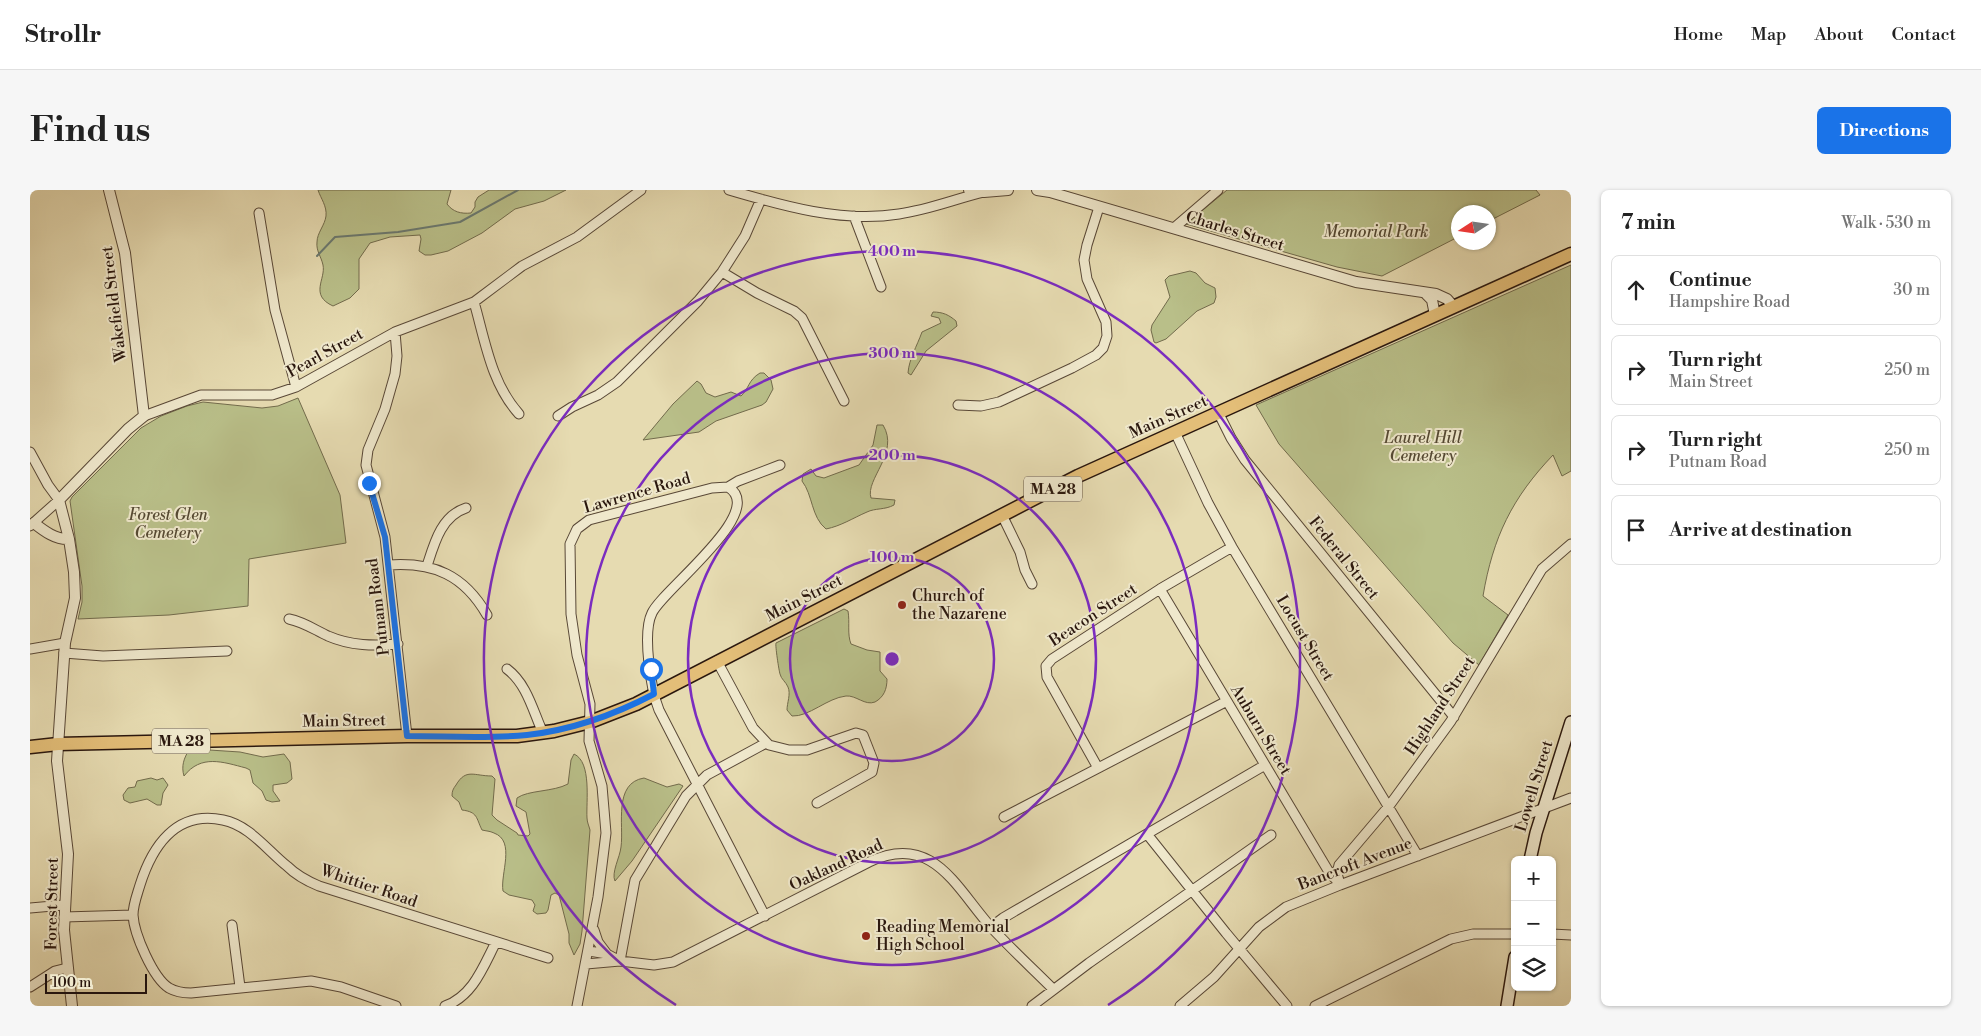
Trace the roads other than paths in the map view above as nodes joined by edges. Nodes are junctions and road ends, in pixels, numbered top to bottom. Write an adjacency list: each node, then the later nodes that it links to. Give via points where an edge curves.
1 (109, 190): 29 (street, Wakefield Street, via 124,253)
2 (641, 190): 20 (street, Pearl Street, via 577,238 526,264)
3 (729, 190): 11 (street)
4 (969, 190): 9 (street)
5 (1008, 190): 9 (street)
6 (1037, 190): 7 (street, Charles Street)
7 (1043, 190): 10 (street, Charles Street)
8 (1218, 190): 15 (street)
9 (984, 192): 14 (street, via 905,213)
10 (1064, 193): 12 (street, Charles Street)
11 (761, 199): 14 (street); 17 (street, via 745,236)
12 (1098, 207): 15 (street, Charles Street); 26 (street, via 1084,260 1087,279 1106,322 1107,336 1103,348 1072,368 1000,402)
13 (259, 213): 24 (street, via 275,310)
14 (854, 216): 18 (street)
15 (1174, 228): 19 (street, Charles Street, via 1349,280)
16 (1571, 254): 21 (main road, Main Street / MA 28)
17 (722, 272): 25 (street, via 799,315); 30 (street, via 698,301 617,382)
18 (881, 287)
19 (1429, 294): 21 (street, Charles Street, via 1447,299); 22 (street)
20 (474, 302): 23 (street, Pearl Street); 28 (street, via 498,383)
21 (1454, 307): 22 (main road, Main Street / MA 28)
22 (1435, 315): 27 (main road, Main Street / MA 28)
23 (395, 332): 24 (street, Pearl Street); 42 (street, Putnam Road, via 395,374 366,460)
24 (296, 387): 29 (street, Pearl Street, via 272,395 201,395)
25 (844, 401)
26 (958, 405)
27 (1218, 412): 31 (main road, Main Street / MA 28); 56 (street, Federal Street, via 1245,460)
28 (519, 414)
29 (144, 416): 35 (street, Pearl Street)
30 (558, 416)
31 (1175, 432): 37 (main road, Main Street / MA 28); 41 (street, Locust Street)
32 (30, 452): 35 (street)
33 (780, 465): 34 (street, Lawrence Road)
34 (728, 487): 54 (street, via 733,491 737,504 730,526 659,602 650,616 648,638); 57 (street, Lawrence Road, via 712,488 608,514 584,523 574,532 569,549 571,621 590,704)
35 (59, 500): 38 (street, Pearl Street); 39 (street, Forest Street)
36 (466, 508): 43 (street, via 452,516 442,529)
37 (1002, 515): 44 (street); 52 (main road, Main Street / MA 28)
38 (32, 524): 39 (street, via 61,539)
39 (69, 539): 49 (street, Forest Street, via 76,593)
40 (1571, 544): 56 (street, Highland Street, via 1538,576)
41 (1232, 547): 45 (street, Beacon Street); 69 (street, Locust Street)
42 (389, 565): 43 (street); 48 (street, Putnam Road)
43 (427, 566): 46 (street, via 463,585)
44 (1032, 584)
45 (1160, 589): 55 (street, Auburn Street); 65 (street, Beacon Street, via 1052,659 1046,668 1047,677)
46 (487, 615)
47 (289, 619): 48 (street, via 346,642)
48 (398, 644): 60 (street, Putnam Road)
49 (65, 648): 50 (street); 51 (street, via 103,656); 62 (street, Forest Street)
50 (30, 649)
51 (227, 651)
52 (718, 661): 54 (main road, Main Street / MA 28); 61 (street, via 753,728)
53 (507, 669): 59 (street, via 522,686)
54 (654, 694): 57 (main road, Main Street / MA 28); 66 (street)
55 (1227, 701): 64 (street, Auburn Street); 65 (street)
56 (1454, 717): 69 (street, Highland Street)
57 (590, 722): 59 (main road, Main Street / MA 28); 84 (street, Lawrence Road, via 588,741 602,786 606,822)
58 (1571, 722): 70 (main road, Lowell Street)
59 (543, 732): 60 (main road, Main Street / MA 28, via 503,737)
60 (407, 736): 62 (main road, Main Street / MA 28)
61 (766, 743): 66 (street); 68 (street, via 782,749 804,751 856,733 863,735 874,769 868,776)
62 (58, 744): 63 (main road, Main Street / MA 28); 78 (street, Forest Street, via 57,767 68,854)
63 (30, 747)
64 (1265, 765): 72 (street); 76 (street, Auburn Street)
65 (1098, 768): 71 (street)
66 (696, 784): 81 (street); 94 (street, via 637,874)
67 (1571, 798): 70 (street, Bancroft Avenue)
68 (817, 803)
69 (1389, 806): 74 (street, Locust Street); 76 (street, Highland Street, via 1339,864)
70 (1543, 809): 74 (street, Bancroft Avenue); 75 (main road, Lowell Street)
71 (1004, 817)
72 (1147, 834): 77 (street); 85 (street)
73 (1271, 835): 77 (street)
74 (1418, 856): 76 (street, Bancroft Avenue)
75 (1531, 856)
76 (1340, 885): 90 (street, Bancroft Avenue, via 1279,911)
77 (1192, 891): 90 (street); 100 (street)
78 (64, 905): 79 (street); 82 (street, Forest Street)
79 (30, 908)
80 (133, 915): 82 (street); 89 (street, Whittier Road, via 147,865 161,841 186,824 215,819 243,828 307,880); 99 (street, via 138,937 153,970 168,987 191,993)
81 (765, 916): 85 (street, Oakland Road, via 877,858 904,853 921,856 941,867); 94 (street, Oakland Road, via 669,964)
82 (64, 917): 96 (street, Forest Street)
83 (232, 924): 99 (street)
84 (593, 927): 91 (street, Lawrence Road); 92 (street)
85 (991, 927): 100 (street, Oakland Road)
86 (1511, 934): 108 (street, via 1473,934 1451,939)
87 (1556, 934): 88 (street)
88 (1571, 935)
89 (496, 942): 93 (street, Whittier Road); 103 (street, via 468,991)
90 (1239, 948): 106 (street, Bancroft Avenue, via 1214,977); 107 (street)
91 (589, 952): 92 (street, Oakland Road); 95 (street, Lawrence Road)
92 (607, 954): 94 (street, Oakland Road)
93 (548, 958)
94 (620, 961): 95 (street, Oakland Road)
95 (586, 964): 104 (street, Lawrence Road)
96 (67, 968): 98 (street, via 55,971); 101 (street, Forest Street)
97 (1511, 982): 109 (main road)
98 (30, 987)
99 (240, 987): 102 (street, via 316,981)
100 (1053, 989): 105 (street)
101 (72, 1006)
102 (396, 1006)
103 (445, 1006)
104 (577, 1006)
105 (1032, 1006)
106 (1180, 1006)
107 (1288, 1006)
108 (1314, 1006)
109 (1507, 1006)

